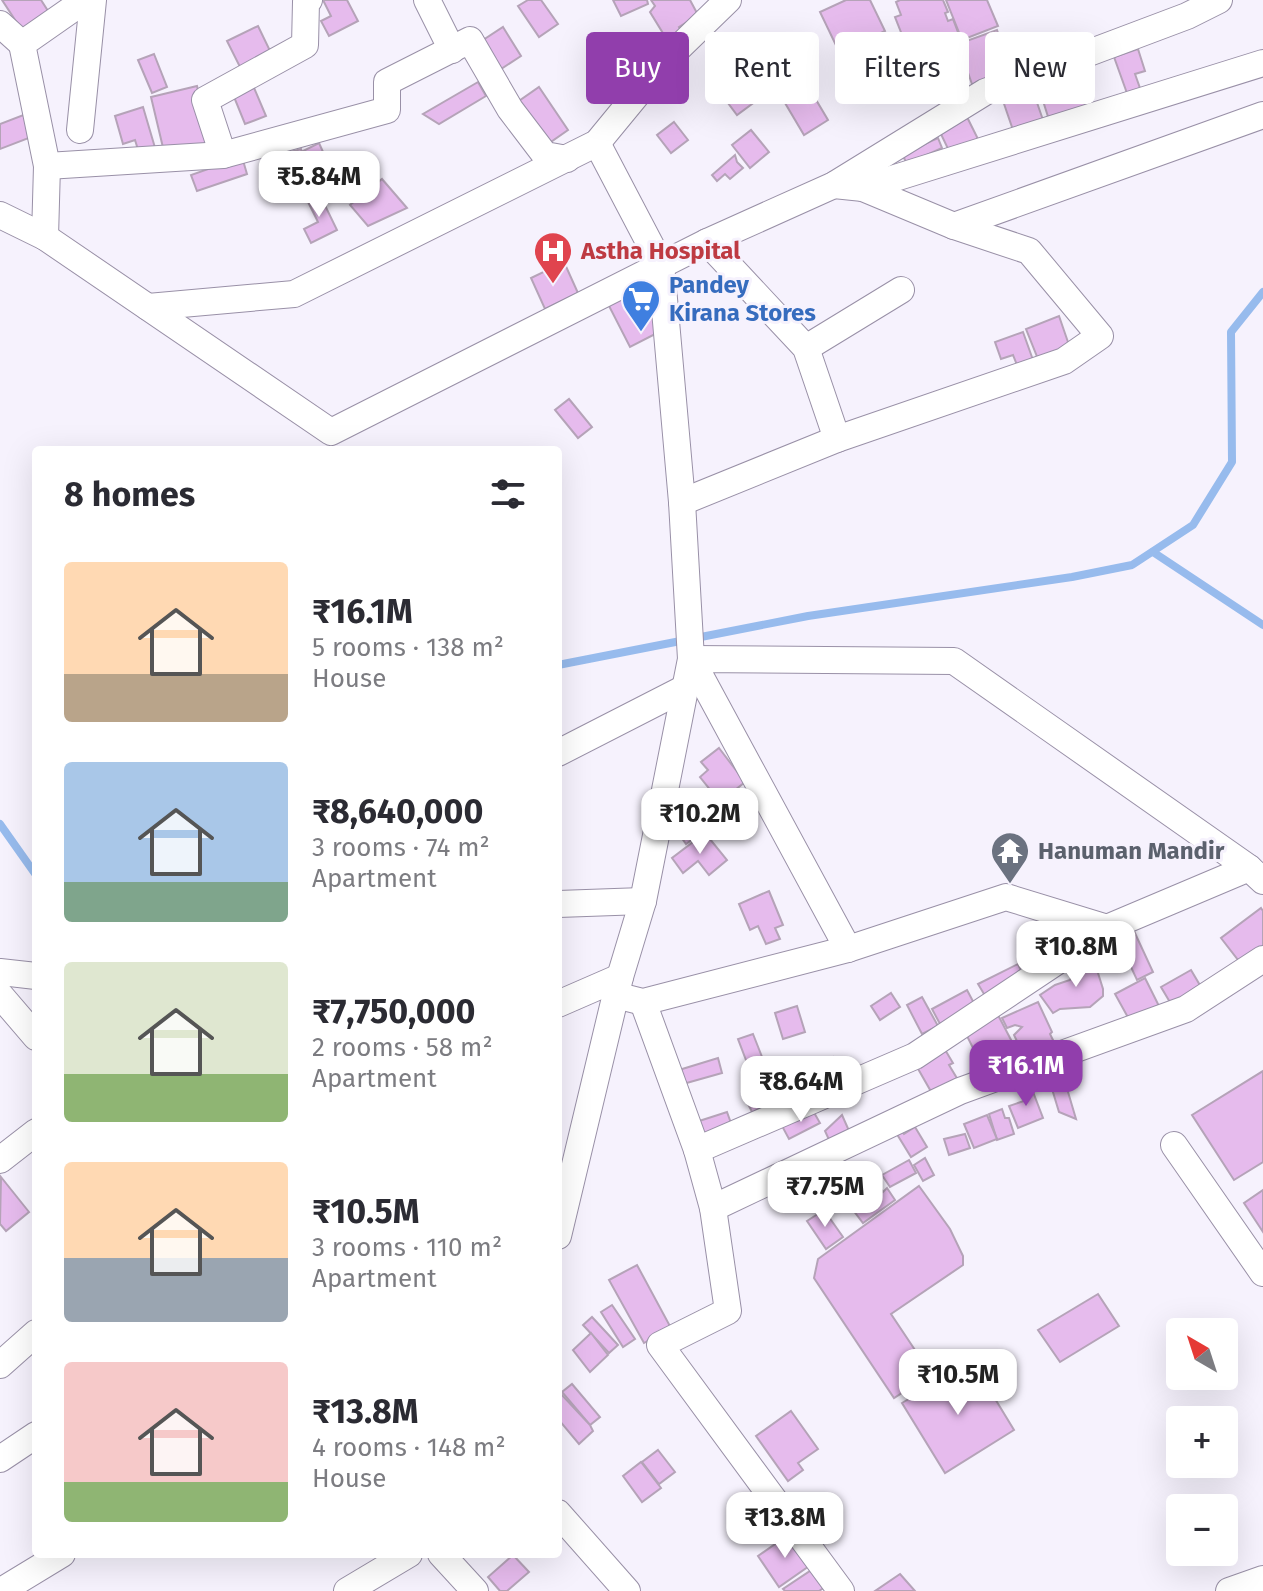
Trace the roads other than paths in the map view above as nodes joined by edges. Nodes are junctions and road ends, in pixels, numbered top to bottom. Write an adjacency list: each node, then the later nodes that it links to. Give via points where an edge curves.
1 (85, 0): 9 (street)
2 (93, 0): 13 (street)
3 (309, 0): 15 (street, via 305,45 205,100)
4 (427, 0): 10 (street)
5 (728, 0): 14 (street, via 662,64)
6 (1219, 0): 7 (street)
7 (1184, 8): 18 (street, via 985,92)
8 (0, 24): 9 (street)
9 (22, 44): 17 (street)
10 (452, 50): 15 (street, via 387,82 387,110); 16 (street, via 470,40 510,109 545,155)
11 (1263, 63): 19 (street)
12 (1263, 115): 21 (street)
13 (80, 130)
14 (597, 143): 16 (street); 24 (street)
15 (223, 155): 17 (street)
16 (567, 159): 26 (street, via 294,294)
17 (47, 166): 22 (street)
18 (834, 185): 19 (street); 23 (street)
19 (863, 188): 21 (street)
20 (0, 215): 22 (street)
21 (954, 226): 28 (street, via 1029,251 1100,336 1064,361)
22 (45, 237): 26 (street)
23 (707, 242): 24 (street); 27 (street)
24 (661, 265): 26 (street, via 331,432); 29 (street)
25 (901, 290): 27 (street)
26 (148, 307)
27 (806, 348): 28 (street)
28 (837, 439): 29 (street)
29 (682, 502): 30 (street)
30 (691, 653): 31 (street); 33 (street, via 954,661); 37 (street)
31 (685, 688): 32 (street); 34 (street)
32 (562, 751)
33 (1256, 874): 36 (street)
34 (643, 901): 35 (street); 41 (street)
35 (562, 904)
36 (1107, 928): 37 (street, via 1006,897); 48 (street, via 915,1056)
37 (848, 949): 43 (street)
38 (1263, 959): 50 (street, via 1186,1009 960,1091)
39 (0, 972): 40 (street)
40 (32, 976)
41 (618, 986): 43 (street); 44 (street); 51 (street)
42 (0, 995): 45 (street)
43 (643, 1002): 48 (street)
44 (562, 1003)
45 (32, 1032)
46 (32, 1135): 49 (street)
47 (1174, 1145): 52 (street)
48 (697, 1150): 50 (street)
49 (0, 1160)
50 (713, 1208): 66 (street, via 728,1311 660,1345)
51 (562, 1219)
52 (1263, 1273)
53 (32, 1337): 54 (street)
54 (0, 1365)
55 (32, 1438): 56 (street)
56 (0, 1459)
57 (562, 1518): 65 (street)
58 (55, 1558): 62 (street)
59 (402, 1558): 63 (street)
60 (445, 1558): 64 (street)
61 (1263, 1579): 67 (street)
62 (1, 1591)
63 (347, 1591)
64 (475, 1591)
65 (627, 1591)
66 (841, 1591)
67 (1229, 1591)

